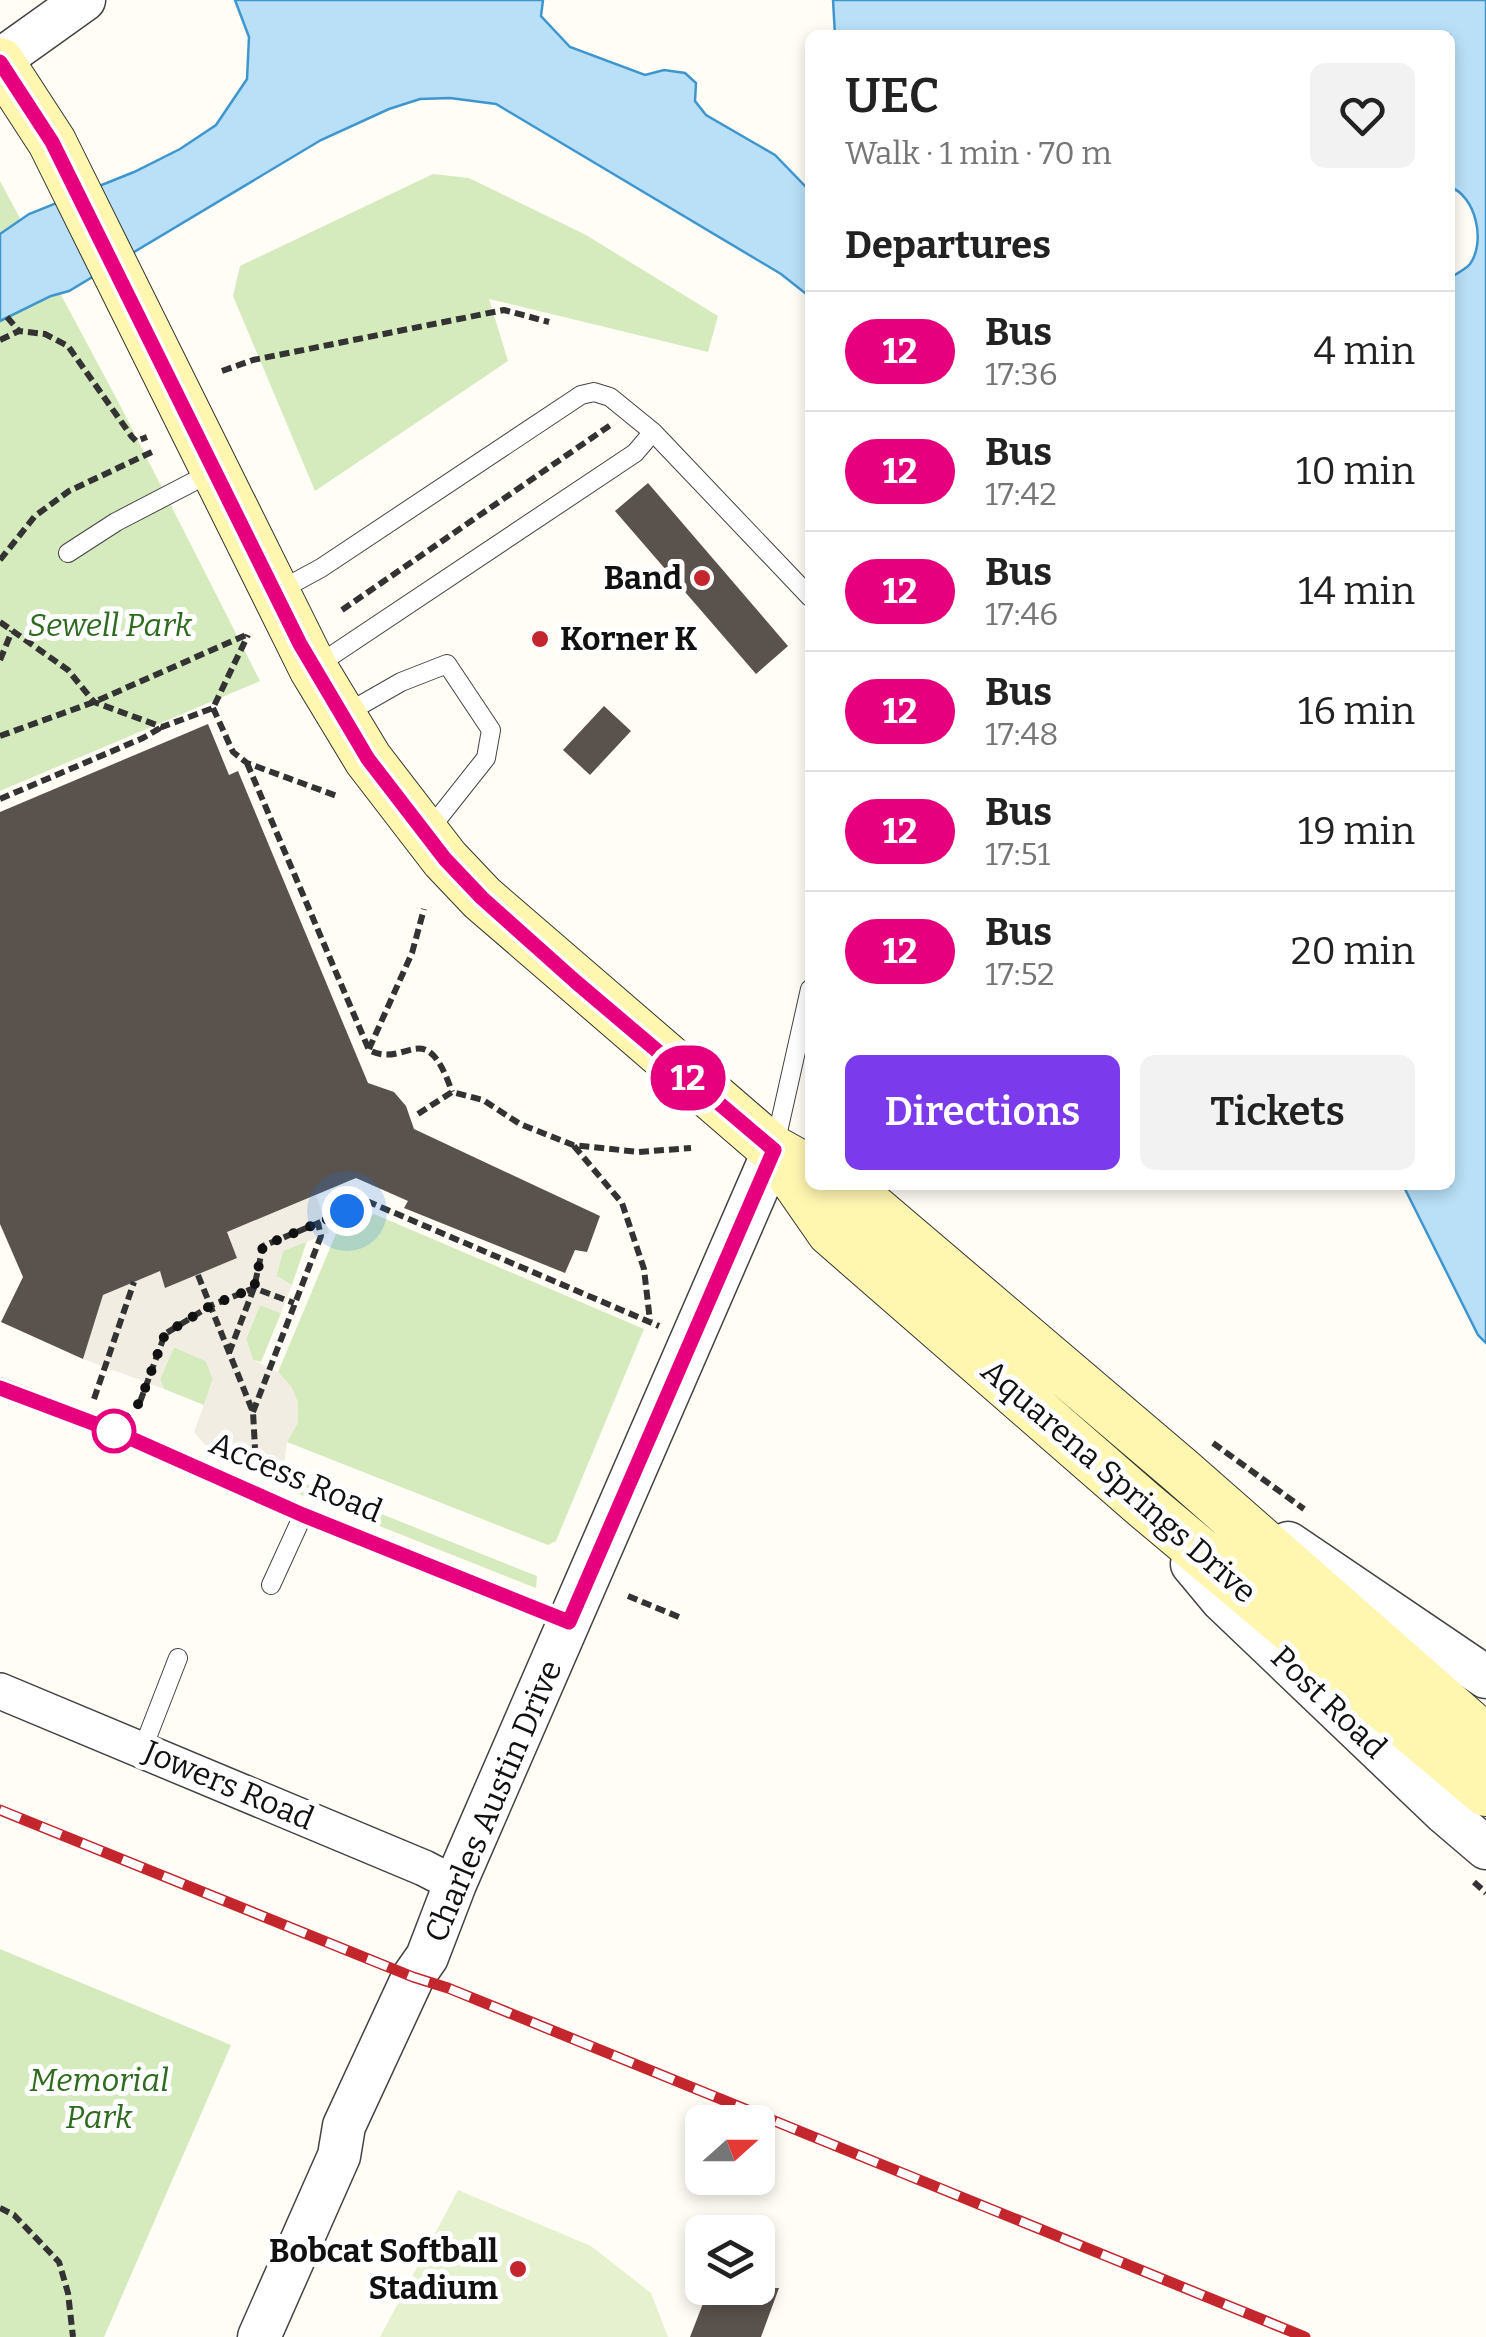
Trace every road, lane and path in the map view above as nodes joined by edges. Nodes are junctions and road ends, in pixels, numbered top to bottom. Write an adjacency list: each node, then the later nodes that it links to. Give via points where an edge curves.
1 (84, 0): 2 (street)
2 (0, 61): 12 (main road, Aquarena Springs Drive, via 52,142)
3 (8, 317): 5 (path)
4 (548, 322): 7 (path, via 504,310)
5 (19, 331): 6 (path); 10 (path, via 68,346 132,438)
6 (0, 340)
7 (222, 371)
8 (626, 410): 9 (lane); 16 (lane, via 610,397 582,394); 17 (path, via 605,432)
9 (653, 432): 15 (lane); 21 (lane, via 635,453)
10 (147, 437)
11 (154, 452): 14 (path, via 70,491 36,516)
12 (213, 472): 13 (lane); 16 (main road, Aquarena Springs Drive)
13 (68, 552)
14 (0, 560)
15 (805, 591)
16 (275, 594): 21 (main road, Aquarena Springs Drive)
17 (342, 610)
18 (0, 622): 19 (path)
19 (12, 631): 20 (path); 22 (path, via 68,670)
20 (0, 660)
21 (313, 668): 24 (main road, Aquarena Springs Drive)
22 (94, 702): 23 (path, via 248,635); 25 (path); 26 (path)
23 (212, 708): 25 (path); 27 (path, via 234,752)
24 (341, 716): 30 (main road, Aquarena Springs Drive); 30 (lane, via 446,664 491,730 486,758)
25 (162, 727): 29 (path)
26 (0, 736)
27 (247, 763): 28 (path); 33 (path)
28 (337, 796)
29 (0, 800)
30 (426, 834): 38 (main road, Aquarena Springs Drive, via 508,922)
31 (424, 909): 33 (path)
32 (805, 1036): 38 (lane)
33 (369, 1050): 34 (path, via 379,1056 412,1048 431,1052)
34 (452, 1092): 35 (path); 36 (path, via 483,1100)
35 (418, 1114)
36 (573, 1145): 37 (path, via 639,1152); 48 (path, via 622,1204 644,1269)
37 (691, 1148)
38 (792, 1160): 39 (main road, Aquarena Springs Drive); 63 (street, Charles Austin Drive)
39 (805, 1184)
40 (808, 1190): 57 (main road, Aquarena Springs Drive, via 831,1232)
41 (847, 1190): 56 (main road, Aquarena Springs Drive)
42 (318, 1223): 45 (path, via 263,1246); 46 (path, via 321,1236); 48 (path, via 369,1202)
43 (198, 1276): 47 (path)
44 (134, 1282): 54 (path)
45 (254, 1288): 46 (path); 47 (path); 50 (path)
46 (294, 1303): 53 (path)
47 (210, 1306): 50 (path); 52 (path, via 165,1334)
48 (650, 1321): 49 (path)
49 (659, 1326)
50 (229, 1354): 53 (path)
51 (0, 1388): 54 (lane, Access Road)
52 (140, 1402)
53 (253, 1412): 55 (path)
54 (87, 1421): 58 (lane, Access Road)
55 (255, 1448)
56 (1194, 1456): 59 (path); 65 (street); 67 (main road, Aquarena Springs Drive, via 1455,1716)
57 (1142, 1503): 69 (main road, Aquarena Springs Drive); 70 (street, Post Road, via 1222,1600)
58 (303, 1515): 60 (lane); 63 (lane, Access Road)
59 (1315, 1517)
60 (271, 1585)
61 (628, 1596): 62 (path)
62 (678, 1616)
63 (569, 1622): 71 (street, Charles Austin Drive)
64 (178, 1658): 68 (lane)
65 (1486, 1677)
66 (0, 1691): 68 (street, Jowers Road)
67 (1486, 1739)
68 (143, 1748): 71 (street, Jowers Road)
69 (1486, 1792)
70 (1486, 1848)
71 (455, 1884): 74 (street, Charles Austin Drive, via 427,1957 428,1984 364,2134 339,2156)
72 (0, 2208): 73 (path, via 59,2262)
73 (73, 2337)
74 (259, 2337)

